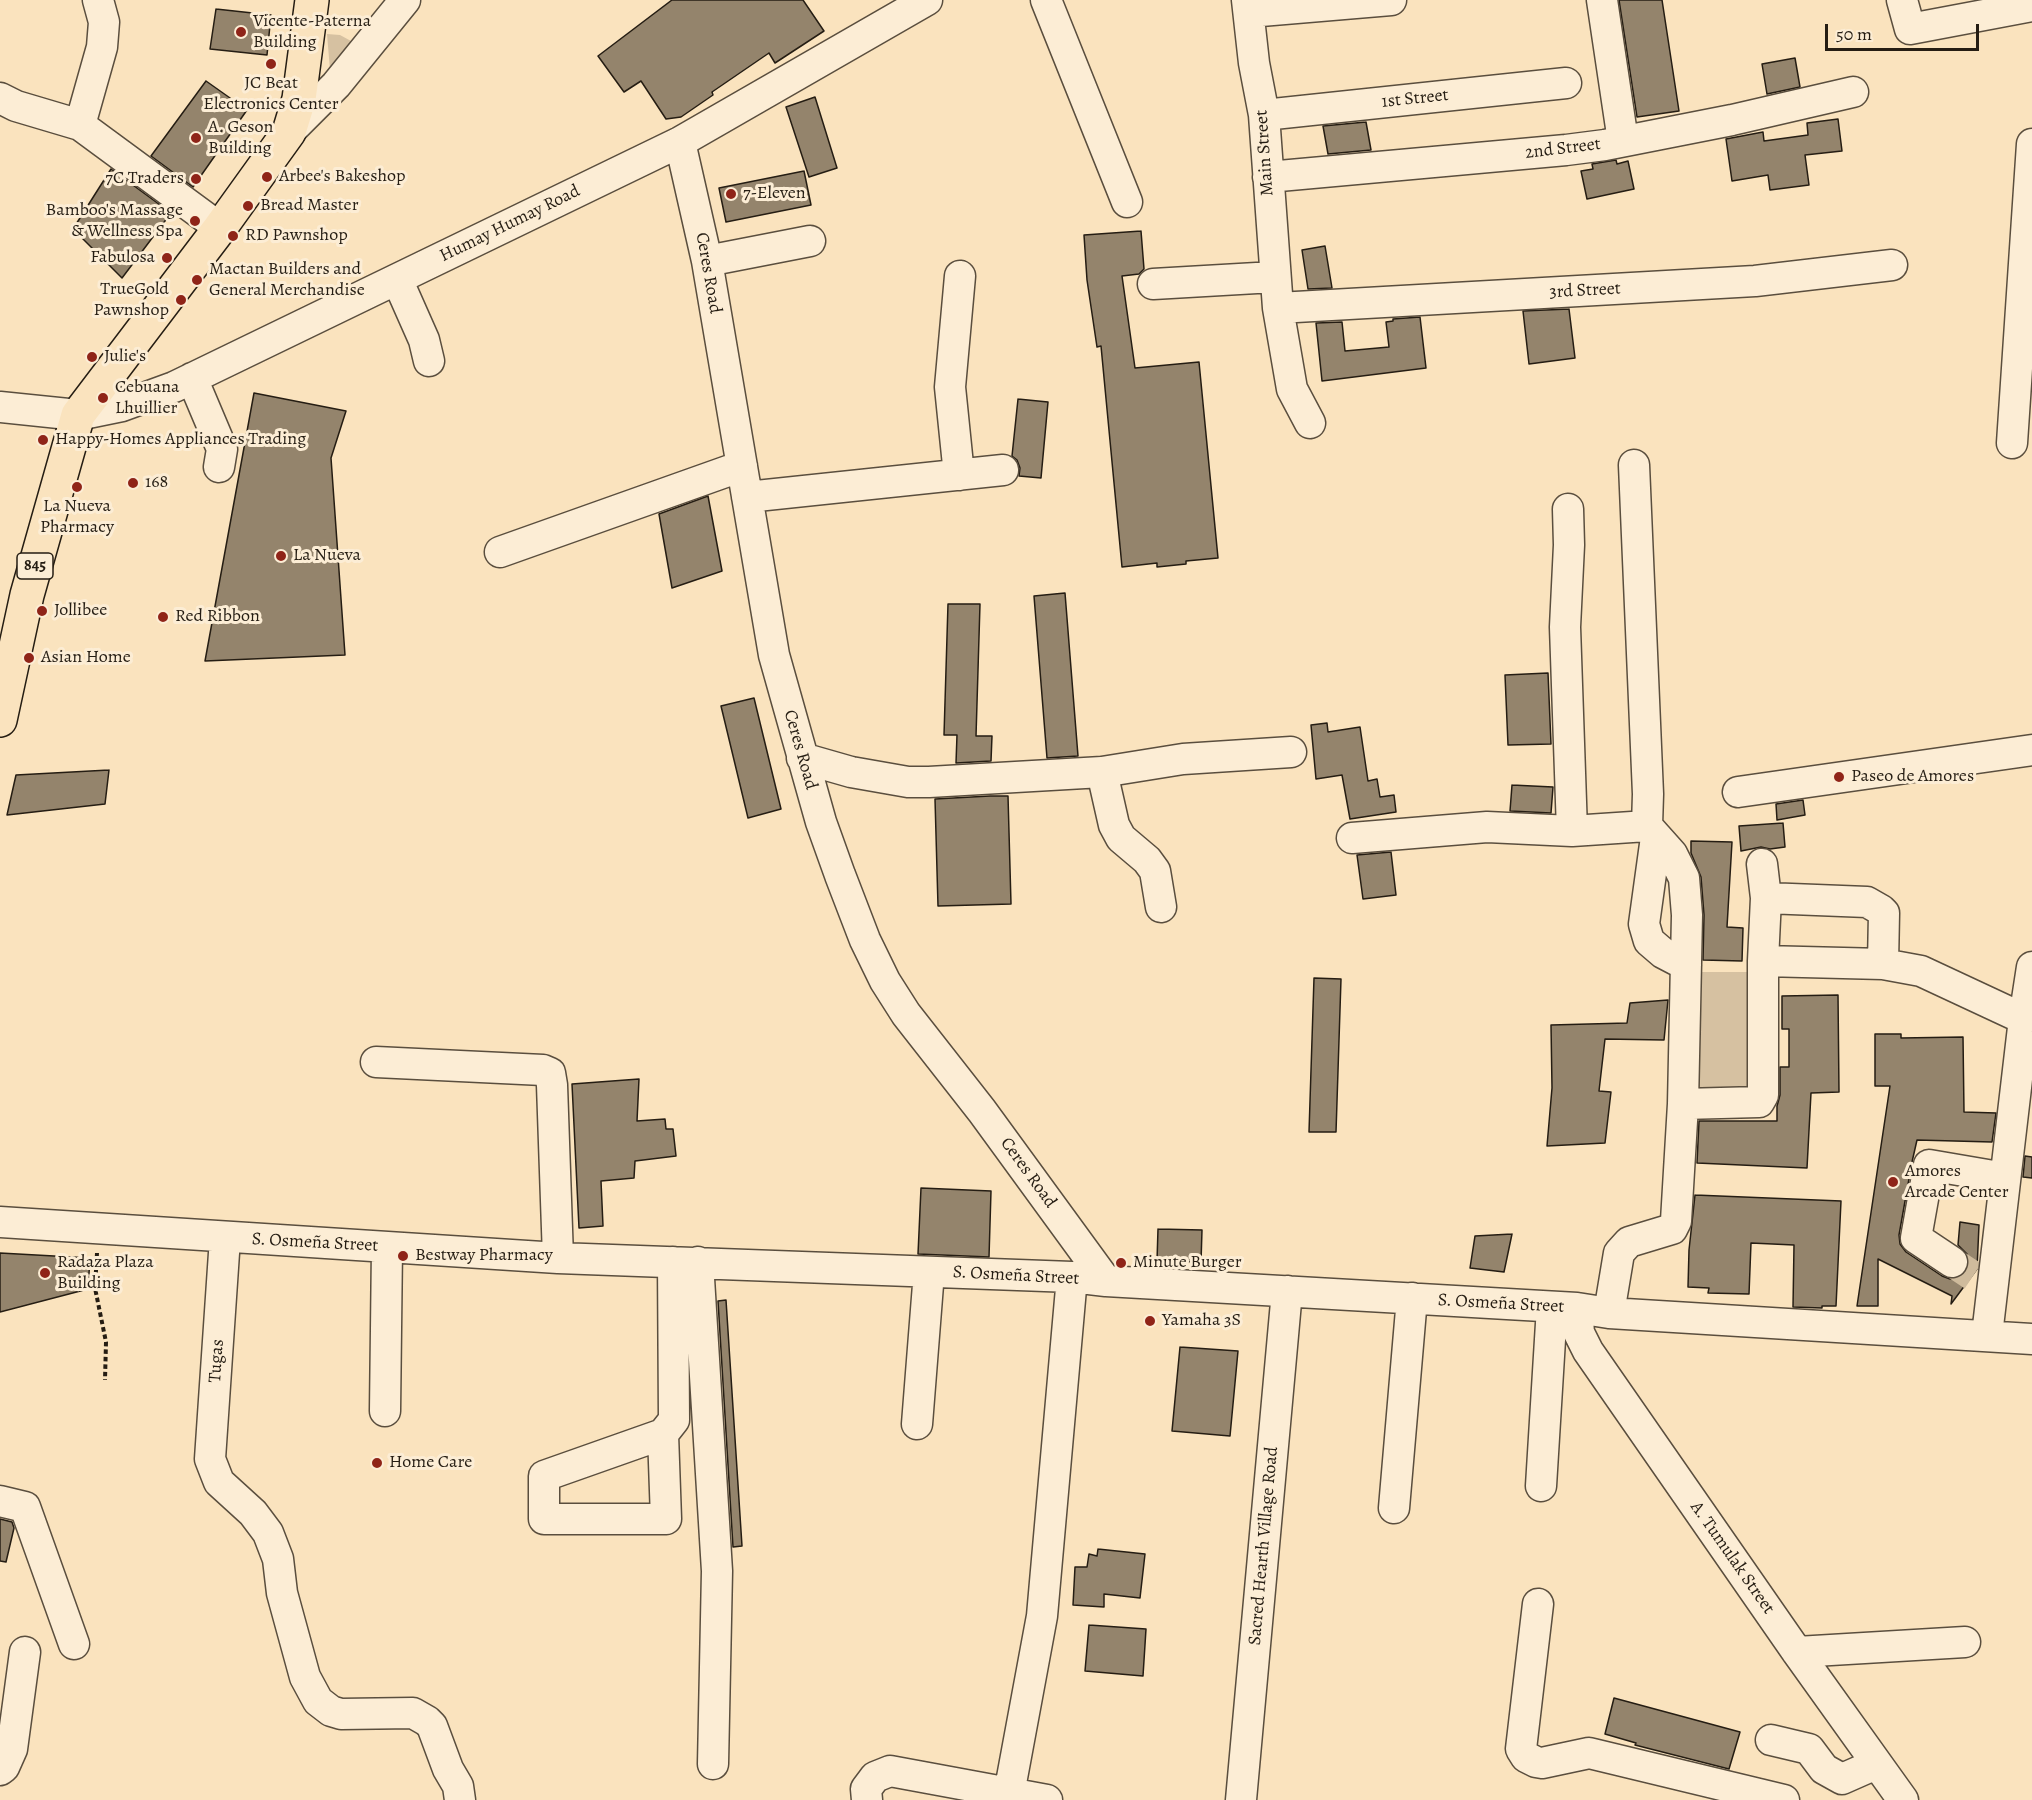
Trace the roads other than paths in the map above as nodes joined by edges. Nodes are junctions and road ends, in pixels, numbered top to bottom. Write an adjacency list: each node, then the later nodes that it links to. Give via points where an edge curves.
1 (98, 0): 15 (street, via 104,22 102,47)
2 (312, 0): 16 (main road, 845, via 299,99)
3 (405, 0): 16 (street, via 336,85)
4 (927, 0): 18 (street, Humay Humay Road)
5 (1046, 0): 21 (street)
6 (1391, 0): 9 (street)
7 (1602, 0): 17 (street)
8 (1902, 0): 10 (street, via 1910,29)
9 (1248, 6): 14 (street, Main Street)
10 (2032, 6)
11 (1566, 83): 14 (street, 1st Street)
12 (1853, 92): 17 (street, 2nd Street)
13 (0, 98): 15 (street)
14 (1264, 115): 20 (street, Main Street)
15 (81, 125): 22 (street)
16 (289, 132): 22 (main road, 845)
17 (1623, 141): 20 (street, 2nd Street, via 1566,150)
18 (680, 142): 24 (street, Ceres Road); 28 (street, Humay Humay Road)
19 (2032, 144): 36 (street)
20 (1268, 177): 27 (street, Main Street)
21 (1127, 202)
22 (220, 228): 34 (main road, 845)
23 (810, 241): 24 (street)
24 (707, 261): 38 (street, Ceres Road)
25 (1892, 265): 30 (street, 3rd Street, via 1755,281)
26 (960, 276): 41 (street, via 950,387)
27 (1274, 278): 29 (street); 30 (street, Main Street)
28 (397, 279): 31 (street); 32 (street, Humay Humay Road)
29 (1153, 284)
30 (1278, 308): 35 (street, Main Street, via 1292,388)
31 (429, 361)
32 (192, 378): 34 (street, Humay Humay Road, via 122,406); 39 (street, via 222,448)
33 (0, 407): 34 (street, Humay Humay Road)
34 (78, 415): 45 (main road, 845, via 27,595)
35 (1310, 423)
36 (2012, 443)
37 (1634, 465): 52 (street)
38 (742, 466): 42 (street, Ceres Road); 44 (street)
39 (219, 467)
40 (1003, 470): 41 (street)
41 (959, 475): 42 (street)
42 (747, 497): 48 (street, Ceres Road, via 774,655)
43 (1568, 509): 51 (street, via 1565,627)
44 (500, 552)
45 (0, 720)
46 (2032, 750): 50 (street)
47 (1292, 752): 49 (street, via 1184,759)
48 (802, 758): 49 (street, via 908,782); 73 (street, Ceres Road, via 840,875 885,981)
49 (1102, 772): 56 (street, via 1114,825 1121,838 1155,871)
50 (1738, 792)
51 (1572, 831): 52 (street); 53 (street, via 1486,827)
52 (1652, 831): 59 (street, via 1672,854 1684,878); 59 (street, via 1644,924 1649,941)
53 (1352, 838)
54 (1762, 864): 55 (street)
55 (1766, 898): 57 (street); 58 (street, via 1867,902 1884,913)
56 (1161, 907)
57 (1763, 961): 58 (street); 63 (street, via 1763,1095 1759,1102)
58 (1883, 964): 61 (street, via 1933,975)
59 (1686, 965): 63 (street)
60 (2032, 967): 61 (street)
61 (2024, 1019): 64 (street)
62 (376, 1062): 68 (street, via 550,1073)
63 (1683, 1104): 77 (street, via 1676,1221 1672,1229 1629,1242 1619,1253)
64 (2005, 1179): 71 (street); 71 (street, via 1929,1165 1916,1238)
65 (0, 1222): 66 (street, S. Osmeña Street)
66 (225, 1238): 67 (street, S. Osmeña Street); 96 (street, Tugas, via 210,1460 219,1482 253,1513 268,1533 278,1559 282,1593 305,1677 318,1701 341,1714 413,1713 427,1721 458,1785)
67 (387, 1247): 68 (street, S. Osmeña Street); 80 (street)
68 (558, 1258): 69 (street, S. Osmeña Street)
69 (686, 1262): 70 (street, S. Osmeña Street); 82 (street, via 674,1420); 92 (street, via 717,1571)
70 (929, 1272): 72 (street, S. Osmeña Street); 81 (street)
71 (1972, 1274): 78 (street)
72 (1072, 1278): 73 (street, S. Osmeña Street); 95 (street, via 1042,1616)
73 (1106, 1281): 74 (street, S. Osmeña Street)
74 (1287, 1291): 75 (street, S. Osmeña Street); 99 (street, Sacred Hearth Village Road)
75 (1412, 1299): 76 (street, S. Osmeña Street); 85 (street)
76 (1564, 1308): 77 (street, S. Osmeña Street); 83 (street); 90 (street, A. Tumulak Street, via 1588,1351)
77 (1609, 1313): 78 (street, S. Osmeña Street)
78 (1987, 1335): 79 (street, S. Osmeña Street)
79 (2032, 1339)
80 (385, 1411)
81 (917, 1424)
82 (663, 1434): 82 (street, via 544,1476 544,1519 666,1520)
83 (1541, 1486)
84 (0, 1501): 88 (street, via 25,1507)
85 (1395, 1508)
86 (1538, 1604): 100 (street, via 1521,1749 1526,1757 1542,1763 1589,1753)
87 (1965, 1642): 90 (street)
88 (74, 1644)
89 (26, 1652): 94 (street, via 12,1749)
90 (1797, 1652): 93 (street, A. Tumulak Street)
91 (1771, 1740): 93 (street, via 1809,1749 1836,1778)
92 (713, 1764)
93 (1876, 1764): 101 (street, A. Tumulak Street)
94 (0, 1770)
95 (1009, 1794): 97 (street, via 890,1771 875,1777 866,1789); 98 (street)
96 (460, 1800)
97 (867, 1800)
98 (1047, 1800)
99 (1241, 1800)
100 (1784, 1800)
101 (1903, 1800)

